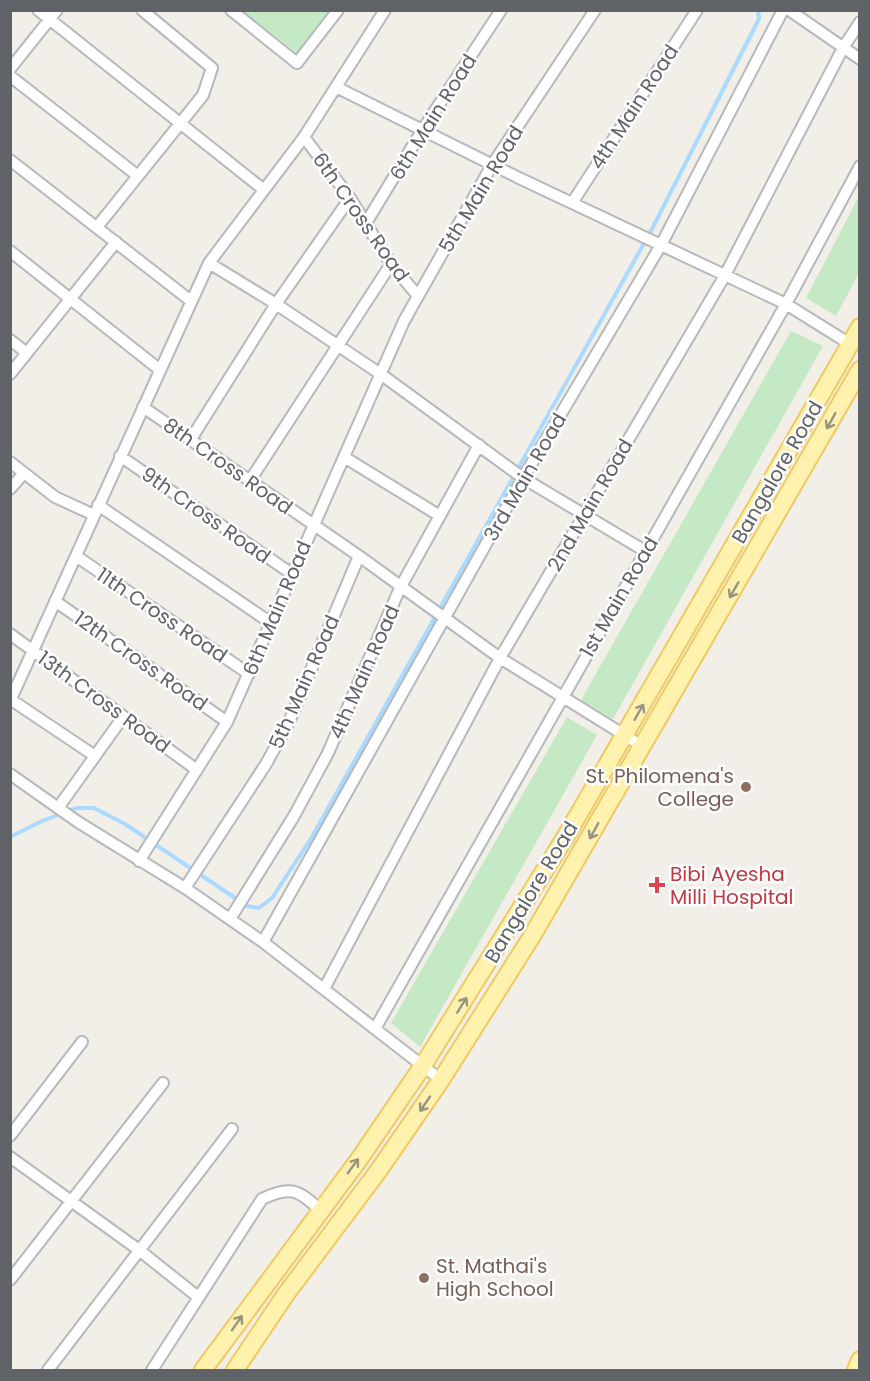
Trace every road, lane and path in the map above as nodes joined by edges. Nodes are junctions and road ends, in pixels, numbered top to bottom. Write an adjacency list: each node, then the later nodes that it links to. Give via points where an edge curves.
1 (38, 10): 12 (street)
2 (57, 10): 12 (street)
3 (142, 10): 19 (street, via 212,68 203,95)
4 (231, 10): 5 (street, via 297,63)
5 (338, 10)
6 (385, 10): 18 (street)
7 (501, 10): 20 (street, 6th Main Road)
8 (595, 10): 23 (street, 5th Main Road)
9 (697, 10): 28 (street, 4th Main Road)
10 (783, 10): 32 (street, 3rd Main Road)
11 (789, 10): 14 (street)
12 (50, 20): 16 (street); 19 (street)
13 (860, 22): 14 (street, 2nd Main Road)
14 (843, 48): 15 (street); 36 (street, 2nd Main Road)
15 (860, 59)
16 (10, 69)
17 (10, 76): 25 (street)
18 (338, 88): 20 (street); 21 (street)
19 (180, 124): 25 (street); 26 (street)
20 (422, 130): 23 (street); 29 (street, 6th Main Road)
21 (304, 137): 26 (street); 27 (street, 6th Cross Road)
22 (10, 160): 30 (street)
23 (492, 165): 28 (street); 37 (street, 5th Main Road)
24 (860, 166): 41 (street, 1st Main Road)
25 (138, 176): 30 (street)
26 (264, 190): 34 (street)
27 (350, 198): 29 (street, 6th Cross Road); 40 (street)
28 (572, 203): 32 (street)
29 (366, 223): 35 (street, 6th Cross Road)
30 (97, 227): 31 (street)
31 (116, 242): 38 (street); 39 (street)
32 (661, 245): 36 (street); 58 (street, 3rd Main Road)
33 (10, 251): 38 (street)
34 (209, 263): 39 (street); 40 (street)
35 (391, 264): 37 (street, 6th Cross Road); 45 (street)
36 (724, 277): 41 (street); 63 (street, 2nd Main Road)
37 (418, 296): 50 (street, 5th Main Road)
38 (70, 298): 46 (street); 47 (street)
39 (191, 301): 47 (street)
40 (276, 303): 45 (street); 52 (street)
41 (786, 304): 44 (street); 65 (street, 1st Main Road)
42 (860, 327): 44 (main road, Bangalore Road)
43 (10, 340): 46 (street)
44 (850, 344): 81 (main road, Bangalore Road, one-way to 44)
45 (338, 347): 50 (street); 59 (street)
46 (27, 353): 49 (street)
47 (160, 370): 51 (street)
48 (860, 370): 82 (main road, Bangalore Road, one-way to 82)
49 (10, 374)
50 (382, 375): 53 (street); 55 (street, 6th Main Road)
51 (143, 407): 52 (street, 8th Cross Road); 54 (street)
52 (191, 439): 59 (street, 8th Cross Road)
53 (479, 445): 58 (street); 62 (street, 4th Main Road)
54 (120, 456): 61 (street); 68 (street, 9th Cross Road)
55 (344, 457): 62 (street); 64 (street, 6th Main Road)
56 (10, 462): 57 (street)
57 (24, 473): 60 (street); 61 (street, via 55,497)
58 (523, 478): 63 (street); 71 (street, 3rd Main Road)
59 (249, 482): 64 (street, 8th Cross Road)
60 (10, 489)
61 (96, 510): 66 (street); 72 (street)
62 (440, 516): 69 (street, 4th Main Road)
63 (584, 516): 65 (street); 75 (street, 2nd Main Road)
64 (313, 524): 67 (street, 8th Cross Road); 68 (street, 6th Main Road)
65 (645, 551): 77 (street, 1st Main Road)
66 (76, 556): 70 (street); 76 (street, 11th Cross Road)
67 (359, 556): 69 (street, 8th Cross Road); 88 (street, 5th Main Road, via 290,722)
68 (292, 574): 72 (street, 6th Main Road)
69 (400, 588): 71 (street, 8th Cross Road); 89 (street, 4th Main Road, via 328,753)
70 (55, 601): 74 (street); 80 (street, 12th Cross Road)
71 (443, 619): 75 (street); 90 (street, 3rd Main Road)
72 (272, 623): 76 (street, 6th Main Road)
73 (10, 634): 74 (street, 13th Cross Road)
74 (33, 650): 78 (street); 79 (street, 13th Cross Road)
75 (501, 658): 77 (street); 91 (street, 2nd Main Road)
76 (249, 674): 80 (street, 6th Main Road)
77 (562, 698): 81 (street); 92 (street, 1st Main Road)
78 (11, 700): 83 (street)
79 (123, 717): 83 (street); 84 (street, 13th Cross Road)
80 (227, 722): 84 (street, 6th Main Road)
81 (625, 736): 82 (street); 94 (main road, Bangalore Road, one-way to 81)
82 (642, 746): 95 (main road, Bangalore Road, one-way to 95, via 585,847)
83 (95, 756): 86 (street)
84 (197, 770): 87 (street, 6th Main Road)
85 (10, 774): 86 (street)
86 (58, 808): 87 (street)
87 (142, 858): 88 (street)
88 (188, 885): 89 (street)
89 (232, 915): 90 (street)
90 (262, 942): 91 (street)
91 (324, 989): 92 (street)
92 (376, 1027): 94 (street)
93 (82, 1042): 98 (street)
94 (422, 1067): 95 (street); 101 (main road, Bangalore Road, one-way to 94)
95 (441, 1080): 109 (main road, Bangalore Road, one-way to 109)
96 (163, 1083): 100 (street)
97 (232, 1129): 102 (street)
98 (10, 1136)
99 (10, 1156): 100 (street)
100 (72, 1201): 102 (street); 103 (street)
101 (321, 1211): 104 (street, via 302,1193 281,1190 262,1198); 108 (main road, Bangalore Road, one-way to 101)
102 (139, 1250): 104 (street); 106 (street)
103 (10, 1280)
104 (198, 1297): 107 (street)
105 (860, 1360): 110 (main road)
106 (48, 1371)
107 (152, 1371)
108 (203, 1371)
109 (235, 1371)
110 (856, 1371)

